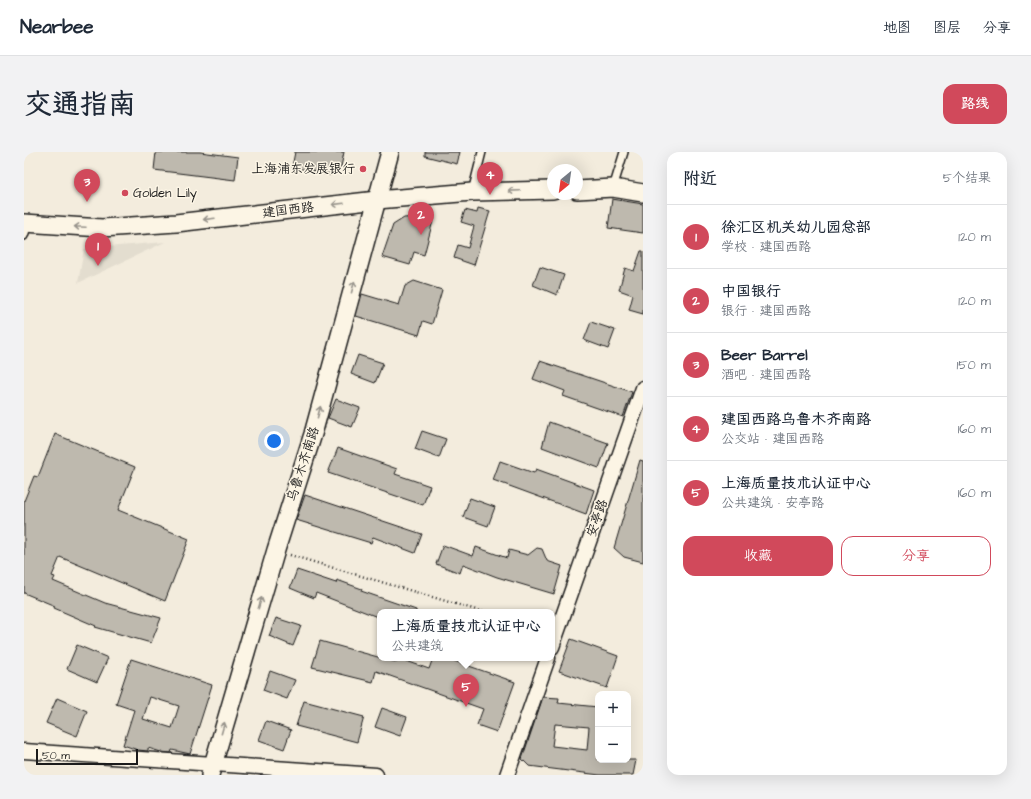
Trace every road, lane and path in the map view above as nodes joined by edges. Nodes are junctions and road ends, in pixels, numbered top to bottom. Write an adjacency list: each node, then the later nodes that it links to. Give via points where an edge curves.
1 (390, 152): 9 (street, 乌鲁木齐南路)
2 (482, 152): 7 (lane)
3 (624, 152): 4 (lane)
4 (613, 188): 6 (street); 8 (street)
5 (547, 190): 7 (street, 建国西路, one-way to 7)
6 (583, 190)
7 (472, 192): 9 (street, 建国西路)
8 (643, 193)
9 (377, 200): 10 (street, 建国西路, one-way to 10, via 176,223 102,228); 12 (street, 乌鲁木齐南路, one-way to 9, via 313,434)
10 (25, 228)
11 (643, 388): 14 (street, 安亭路)
12 (276, 550): 13 (path); 17 (street, 乌鲁木齐南路, one-way to 12)
13 (473, 609)
14 (555, 638)
15 (547, 661): 19 (street)
16 (24, 751): 17 (street)
17 (211, 770): 18 (street)
18 (376, 775)
19 (508, 775)

